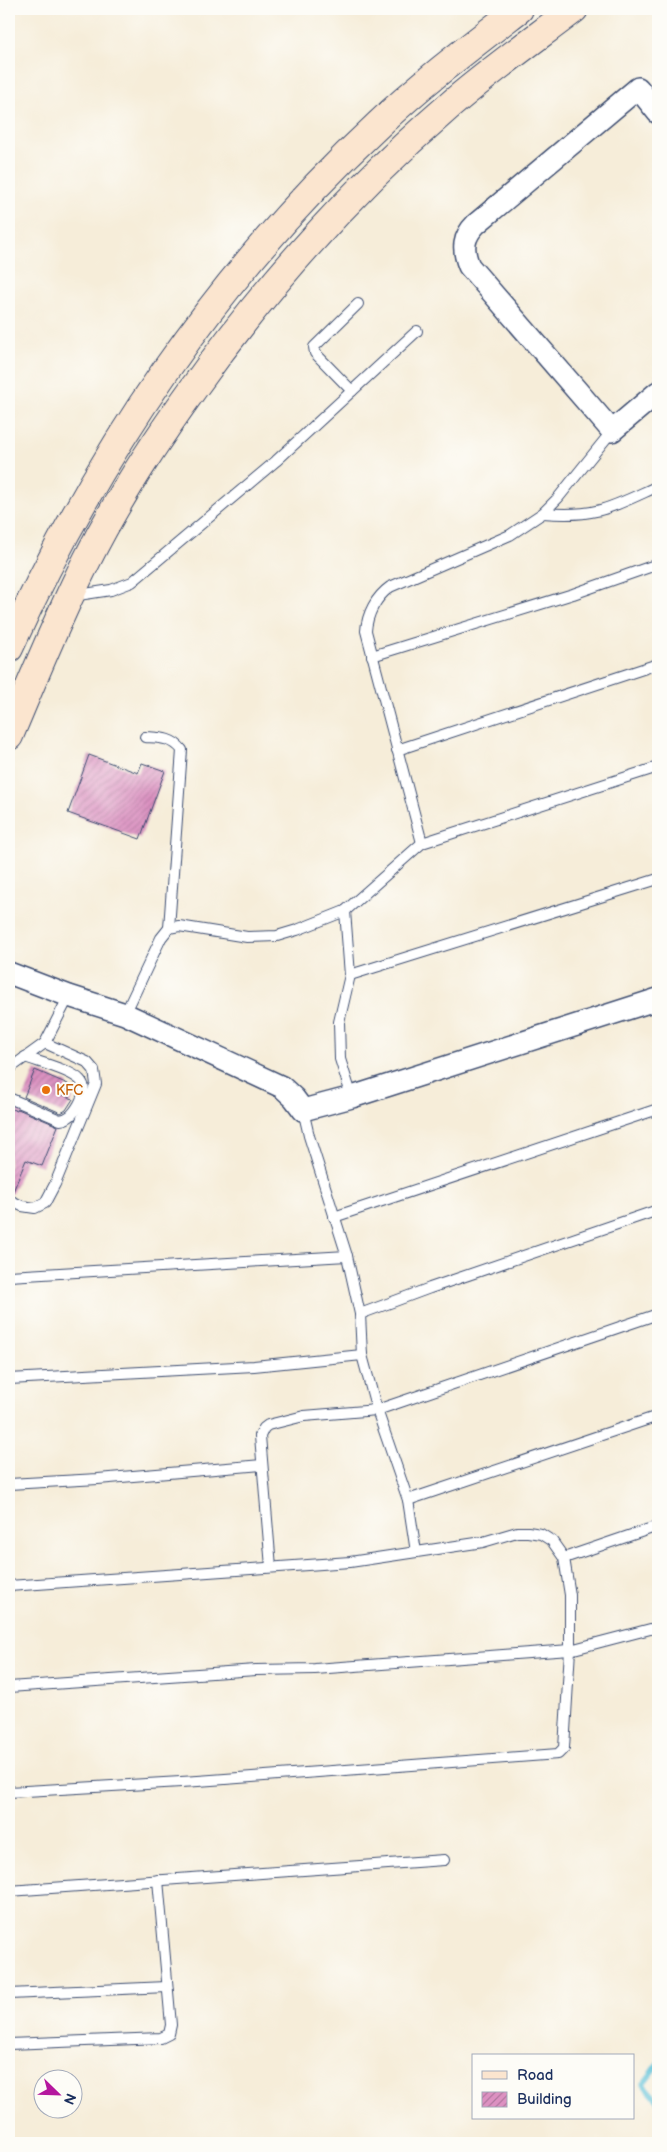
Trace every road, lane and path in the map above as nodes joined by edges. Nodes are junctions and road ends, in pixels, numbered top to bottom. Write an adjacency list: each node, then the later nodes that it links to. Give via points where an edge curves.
1 (519, 9): 13 (main road, via 378,125 279,225 218,300 184,343 104,462 32,596)
2 (574, 9): 12 (main road, via 448,107 344,206 265,293 145,459 86,561)
3 (658, 113): 8 (street, via 638,88 476,224 466,237 464,247 469,266)
4 (358, 304): 6 (lane, via 314,347 315,353)
5 (417, 331): 6 (lane)
6 (352, 391): 12 (lane, via 276,461 132,582 110,590)
7 (658, 392): 8 (street)
8 (612, 431): 10 (lane)
9 (658, 486): 10 (lane, via 595,513)
10 (543, 513): 14 (lane, via 510,535 384,591 367,621)
11 (658, 564): 14 (lane, via 573,594)
12 (71, 596): 16 (main road)
13 (9, 648)
14 (372, 656): 18 (lane)
15 (658, 664): 18 (lane)
16 (9, 736)
17 (145, 737): 23 (lane, via 167,739 182,750)
18 (397, 750): 20 (lane)
19 (658, 768): 20 (lane)
20 (422, 843): 22 (lane)
21 (658, 879): 25 (lane)
22 (345, 912): 23 (lane, via 276,936 247,937 179,926); 25 (lane)
23 (169, 928): 28 (lane, via 161,938)
24 (9, 973): 26 (street)
25 (350, 975): 32 (lane, via 339,1022 340,1059)
26 (69, 996): 28 (street); 29 (lane)
27 (658, 999): 32 (street)
28 (125, 1014): 35 (street, via 282,1087)
29 (45, 1043): 30 (lane); 36 (lane, via 87,1062 94,1070 96,1084 56,1184 45,1202 36,1208)
30 (24, 1057): 31 (lane); 33 (lane, via 80,1079 83,1094 71,1116 60,1120)
31 (9, 1069)
32 (352, 1097): 35 (street)
33 (9, 1098)
34 (658, 1109): 38 (lane)
35 (303, 1110): 38 (lane)
36 (9, 1200)
37 (658, 1210): 41 (lane)
38 (334, 1217): 39 (lane)
39 (347, 1256): 40 (lane); 41 (lane)
40 (9, 1276)
41 (360, 1314): 43 (lane)
42 (658, 1314): 45 (lane)
43 (362, 1355): 44 (lane, via 254,1366); 45 (lane)
44 (9, 1379)
45 (377, 1410): 47 (lane, via 304,1416 268,1426 260,1436); 49 (lane)
46 (658, 1416): 49 (lane)
47 (262, 1465): 48 (lane); 53 (lane)
48 (9, 1484)
49 (408, 1500): 51 (lane)
50 (658, 1526): 52 (lane)
51 (416, 1552): 52 (lane, via 528,1532 541,1534 552,1541); 53 (lane, via 350,1562)
52 (564, 1558): 56 (lane, via 570,1594)
53 (272, 1567): 54 (lane)
54 (9, 1586)
55 (658, 1627): 56 (lane)
56 (570, 1650): 57 (lane); 58 (lane, via 564,1748 558,1754)
57 (9, 1687)
58 (9, 1792)
59 (444, 1860): 60 (lane)
60 (158, 1880): 61 (lane); 62 (lane)
61 (9, 1891)
62 (167, 1987): 63 (lane); 64 (lane, via 171,2030 164,2037)
63 (9, 1994)
64 (9, 2044)

